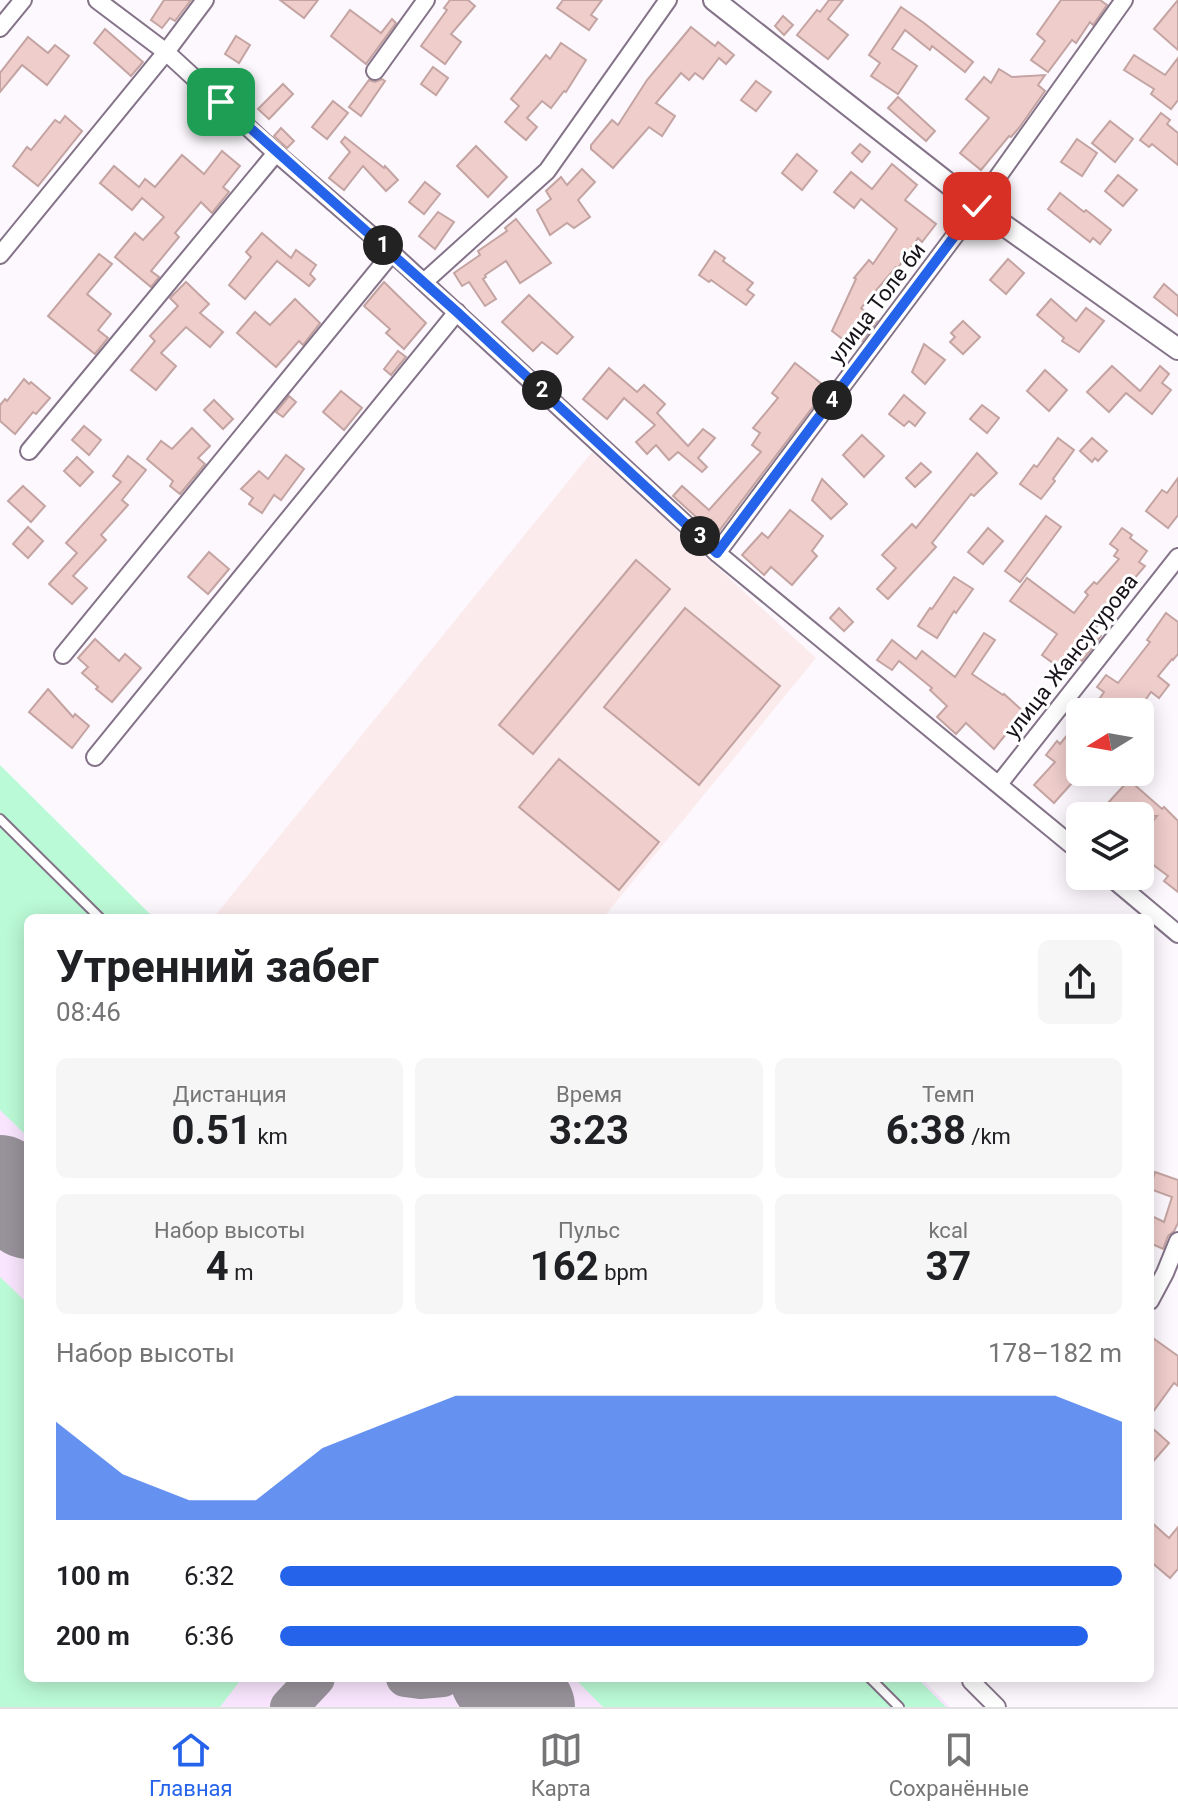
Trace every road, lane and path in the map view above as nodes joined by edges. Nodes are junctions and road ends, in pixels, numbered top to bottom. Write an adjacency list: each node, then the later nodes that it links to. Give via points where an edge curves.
1 (23, 0): 8 (street)
2 (97, 0): 9 (street)
3 (205, 0): 9 (street)
4 (426, 0): 10 (street)
5 (668, 0): 15 (street, via 547,171)
6 (714, 0): 12 (street)
7 (1124, 0): 12 (street, улица Толе би)
8 (0, 28)
9 (166, 52): 11 (street); 14 (street)
10 (375, 71)
11 (276, 153): 13 (street); 18 (street)
12 (977, 206): 17 (street); 19 (street, улица Толе би)
13 (392, 253): 15 (street); 21 (street)
14 (0, 255)
15 (424, 282): 16 (street)
16 (457, 312): 19 (street); 22 (street)
17 (1178, 349)
18 (29, 451)
19 (717, 553): 23 (street)
20 (1178, 557): 23 (street, улица Жансугурова)
21 (63, 655)
22 (95, 757)
23 (999, 784): 25 (street)
24 (0, 819): 27 (lane)
25 (1066, 840)
26 (1126, 890): 28 (street)
27 (96, 914)
28 (1178, 934)
29 (1178, 1241): 30 (street)
30 (1172, 1277): 31 (street)
31 (1154, 1297)
32 (874, 1682): 34 (lane)
33 (972, 1682): 35 (street)
34 (899, 1707)
35 (997, 1707)

